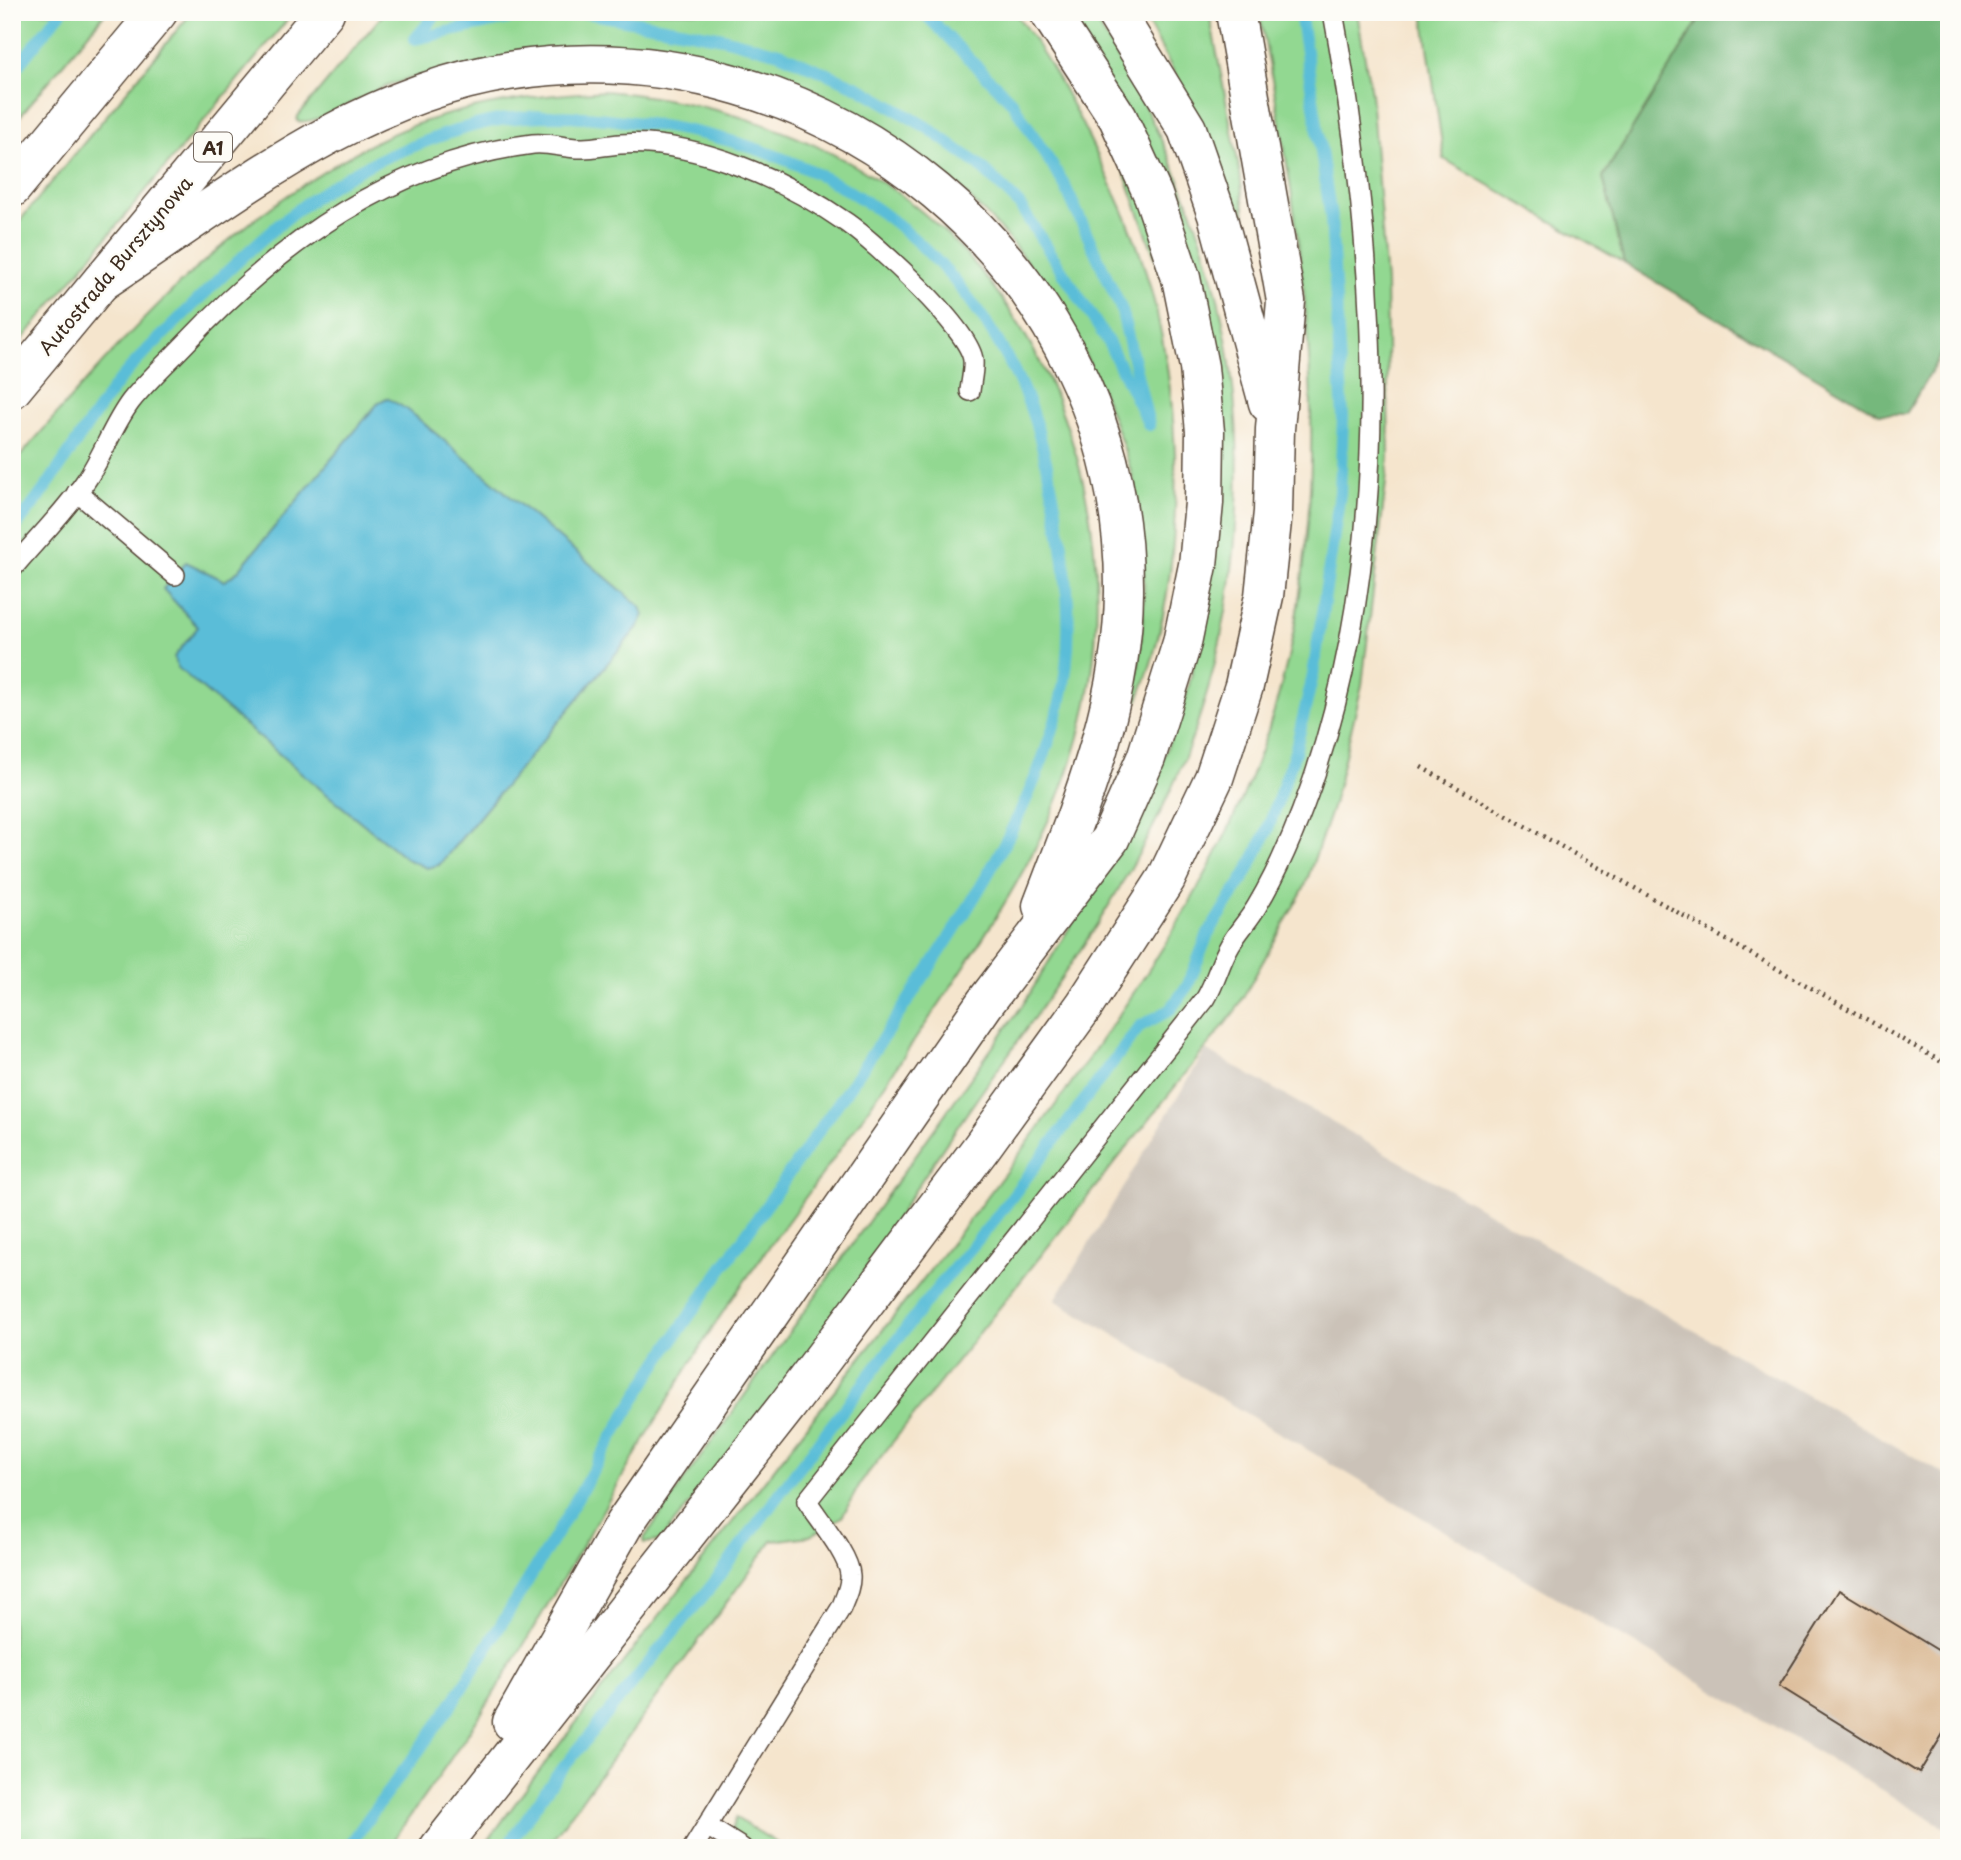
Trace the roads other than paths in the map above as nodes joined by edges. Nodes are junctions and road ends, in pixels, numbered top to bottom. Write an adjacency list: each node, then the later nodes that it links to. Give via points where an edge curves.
1 (158, 12): 7 (highway)
2 (325, 12): 8 (highway, Autostrada Bursztynowa / A1)
3 (1049, 12): 15 (highway, via 1118,118 1153,195 1181,278 1199,367 1205,503 1182,643 1146,758 1110,839)
4 (1115, 12): 11 (highway, via 1186,129 1217,215)
5 (1235, 12): 11 (highway, via 1286,300)
6 (1332, 12): 16 (lane, via 1355,153 1370,306 1369,466 1351,623 1333,711 1311,785 1261,898 1229,947 1206,998 807,1502 844,1558 849,1588)
7 (12, 188)
8 (101, 282): 9 (highway, Autostrada Bursztynowa / A1); 15 (highway, via 351,121 421,94 504,71 592,64 737,83 824,117 897,159 958,209 1009,263 1032,296 1072,363 1114,484 1123,557 1119,661 1100,749)
9 (12, 389)
10 (970, 391): 12 (lane, via 973,358 953,325 885,254 799,192 688,151 621,144 578,149 537,144 424,170 331,219 279,255 132,399)
11 (1275, 429): 17 (highway, via 1264,596 1244,686 1214,778 1166,879 1084,1006 973,1159 787,1406)
12 (77, 492): 13 (lane); 14 (lane)
13 (12, 569)
14 (175, 575)
15 (1028, 943): 17 (highway, via 624,1524)
16 (707, 1826): 18 (lane); 19 (lane)
17 (437, 1848)
18 (693, 1848)
19 (742, 1848)

